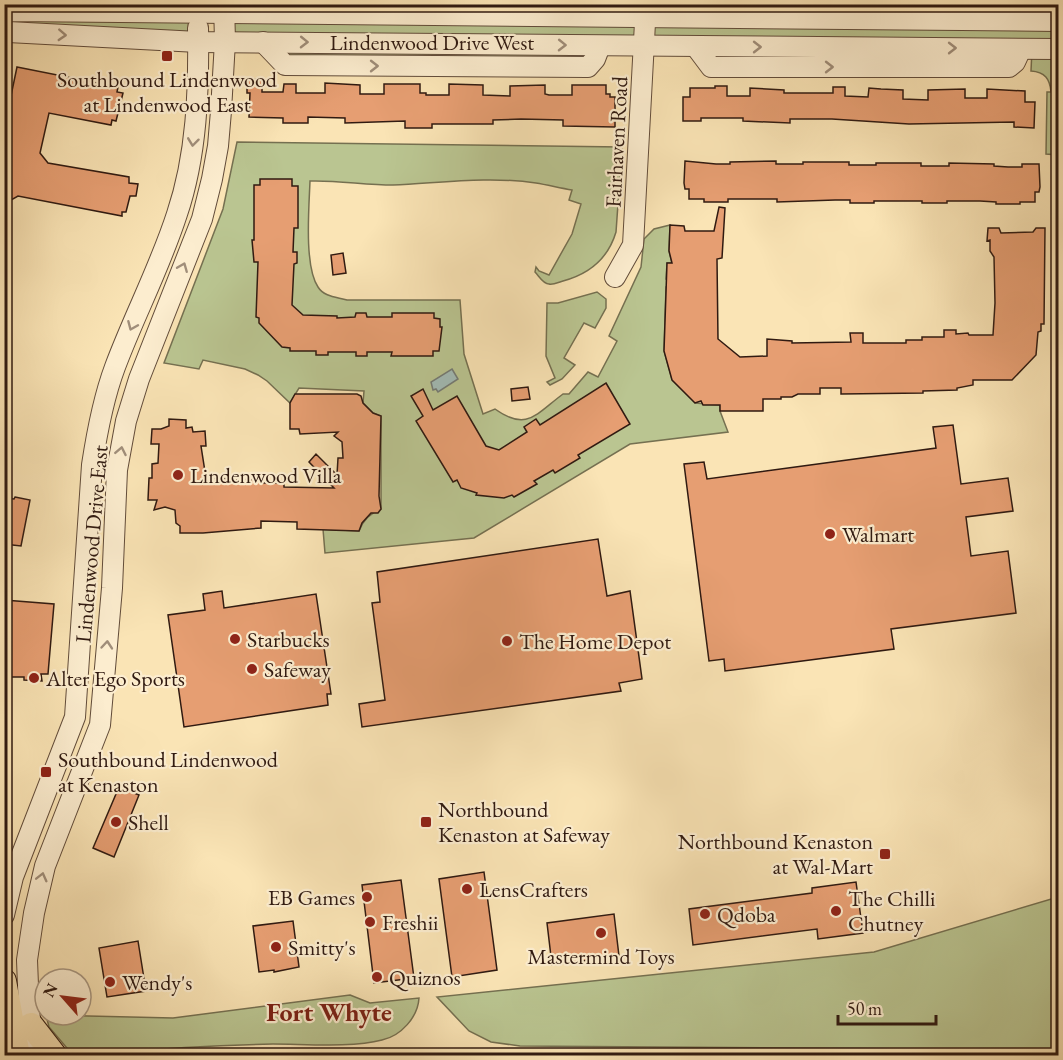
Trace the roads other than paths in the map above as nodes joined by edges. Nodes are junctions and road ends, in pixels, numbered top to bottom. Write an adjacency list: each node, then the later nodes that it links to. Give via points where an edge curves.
1 (1011, 4): 9 (street)
2 (198, 9): 3 (street, Lindenwood Drive West); 8 (street, Lindenwood Drive West); 13 (street, Lindenwood Drive East)
3 (224, 9): 4 (street, Lindenwood Drive West); 12 (street, Lindenwood Drive East)
4 (351, 10): 5 (street, Lindenwood Drive West)
5 (598, 11): 6 (street, Lindenwood Drive West)
6 (646, 11): 7 (street, Lindenwood Drive West); 14 (street, Fairhaven Road)
7 (696, 11): 9 (street, Lindenwood Drive West)
8 (4, 14)
9 (1023, 21): 10 (street, Lindenwood Drive West)
10 (1059, 21)
11 (4, 30): 13 (street, Lindenwood Drive West, one-way to 13)
12 (225, 41): 13 (street, Lindenwood Drive West); 14 (street, Lindenwood Drive West, one-way to 14); 19 (street, Lindenwood Drive East, one-way to 12, via 27,960 34,913 45,866 100,725 117,470 126,421 202,219 219,146)
13 (198, 42): 17 (street, Lindenwood Drive East, one-way to 17, via 194,143 183,194 164,253 114,369 95,442 75,717 13,877)
14 (645, 46): 15 (street, Lindenwood Drive West, one-way to 15); 16 (street, Fairhaven Road, via 633,245)
15 (1059, 49)
16 (615, 278)
17 (4, 915)
18 (4, 981): 22 (main road)
19 (31, 1025): 23 (street, Lindenwood Drive East); 24 (main road)
20 (4, 1049): 21 (street)
21 (6, 1056)
22 (18, 1056)
23 (35, 1056)
24 (55, 1056)

